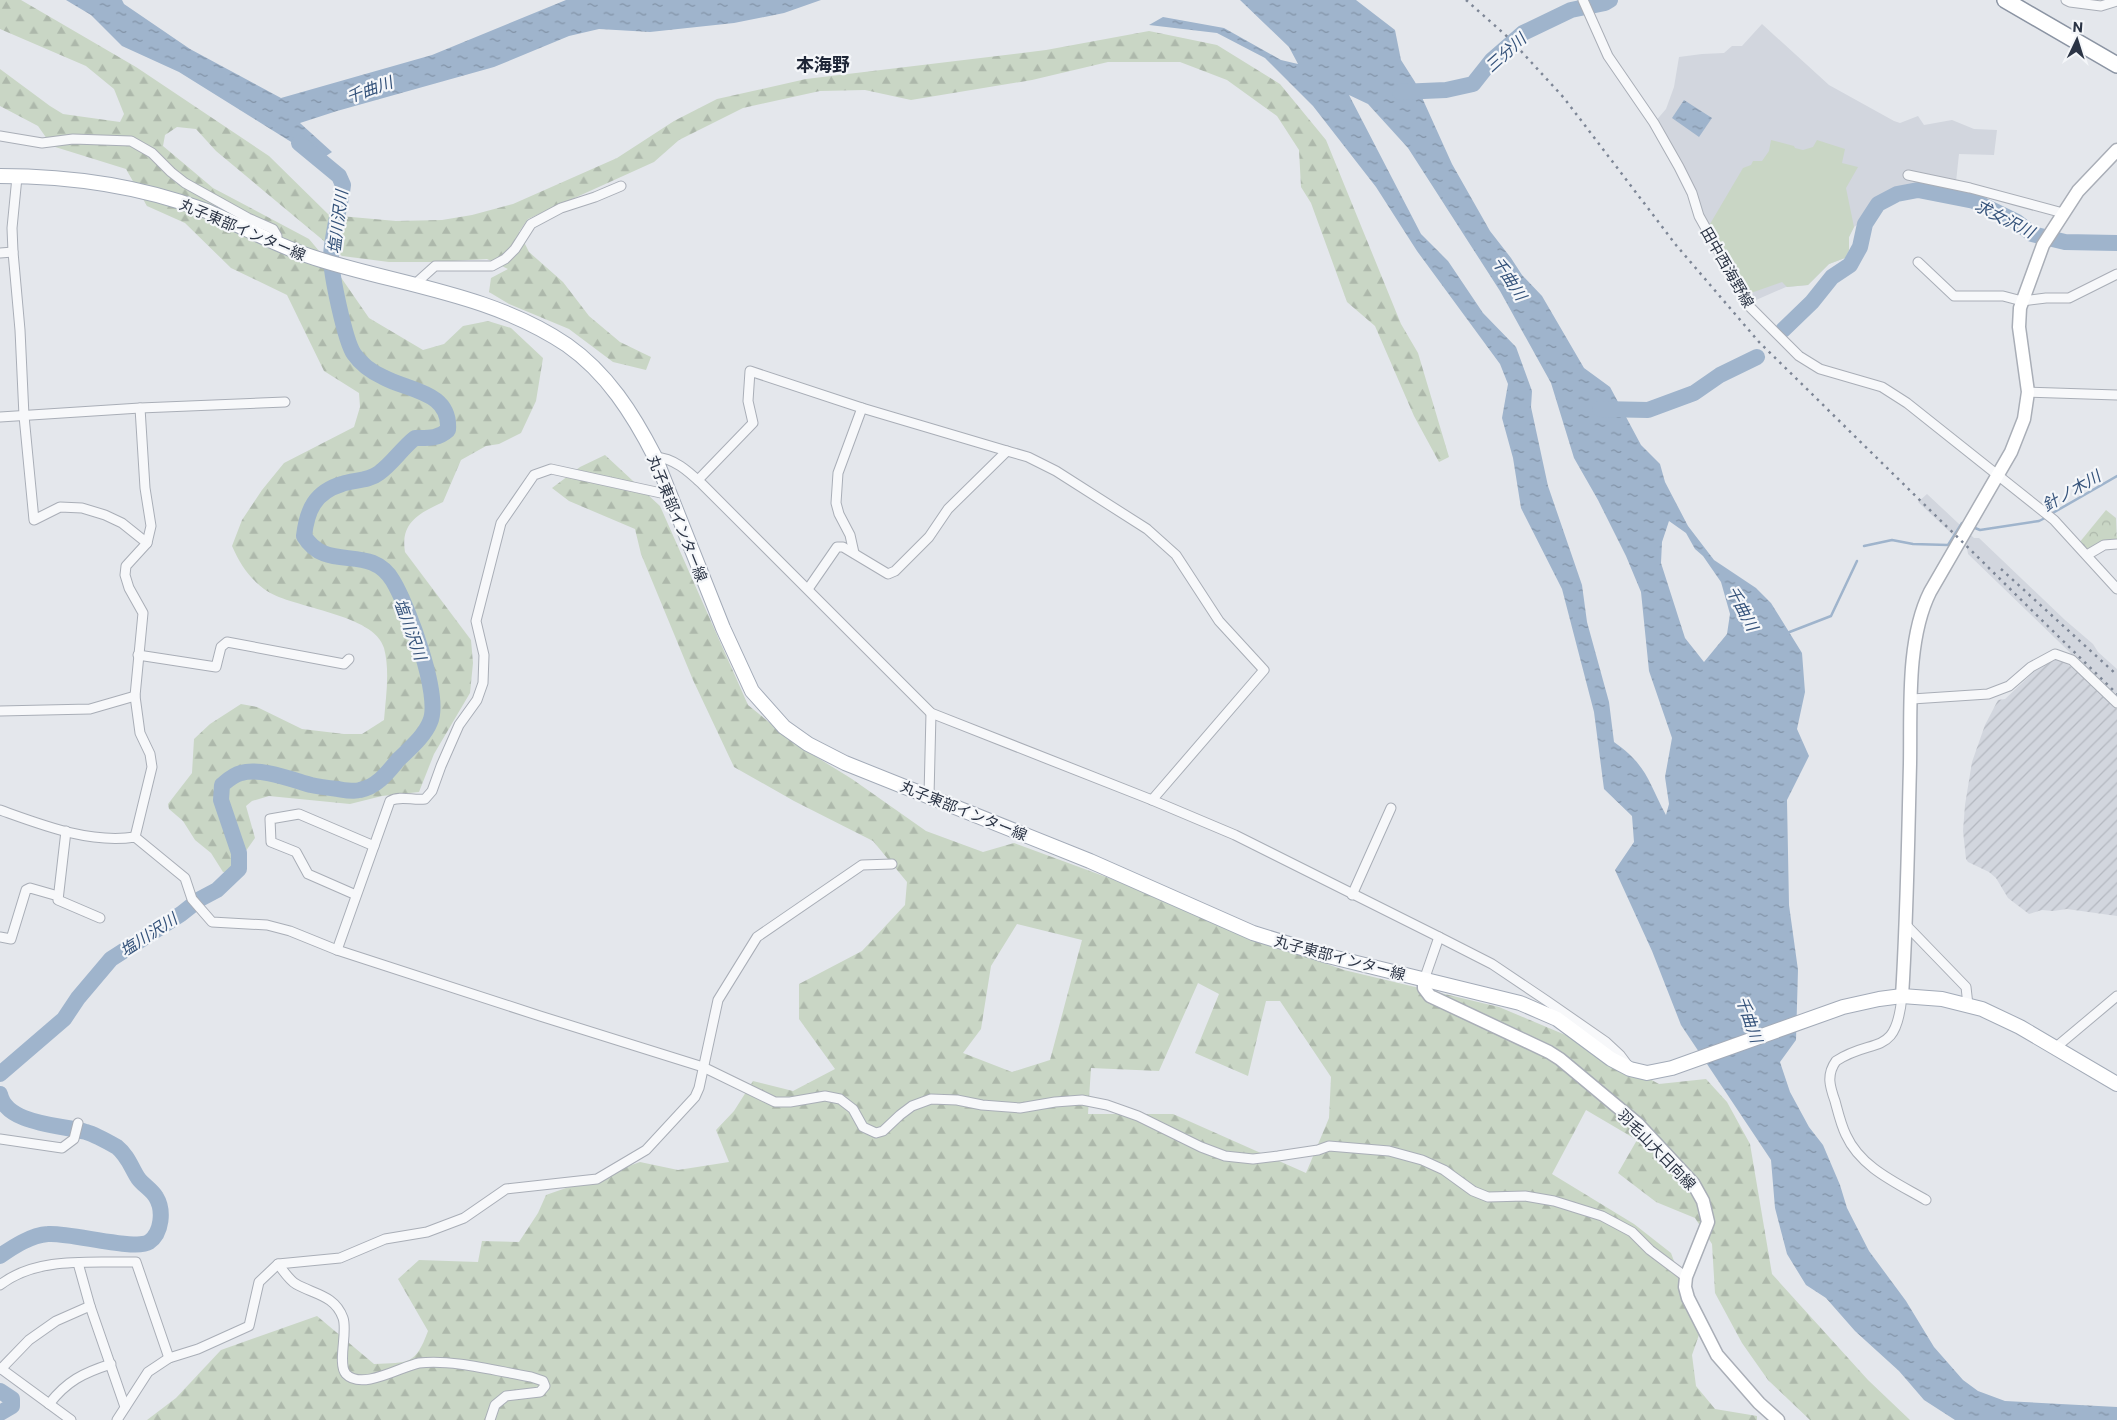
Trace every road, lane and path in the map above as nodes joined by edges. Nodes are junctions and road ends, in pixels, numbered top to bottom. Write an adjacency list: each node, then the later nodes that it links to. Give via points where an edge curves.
1 (1583, 0): 29 (street, 田中西海野線, via 1608,56 1654,123 1679,167 1699,216 1750,307 1799,356 1820,369 1882,387)
2 (2004, 0): 5 (highway)
3 (2066, 0): 4 (street, via 2101,6)
4 (2117, 1)
5 (2117, 65)
6 (0, 136): 13 (street, via 42,143 73,139 131,141 185,182 273,229 277,236)
7 (2117, 150): 12 (street, via 2078,191)
8 (1908, 175): 12 (street)
9 (0, 176): 10 (main road, 丸子東部インター線)
10 (16, 177): 13 (main road, 丸子東部インター線, via 73,179 153,194 206,211); 14 (street)
11 (621, 186): 18 (street, via 561,208 531,224 510,254 492,266 434,266)
12 (2063, 213): 19 (street, via 2044,245)
13 (276, 244): 18 (main road, 丸子東部インター線, via 314,258)
14 (13, 252): 15 (street); 25 (street)
15 (0, 253)
16 (1918, 262): 19 (street, via 1954,296 2002,296)
17 (2117, 274): 19 (street, via 2069,298)
18 (415, 284): 28 (main road, 丸子東部インター線, via 500,312 566,345 609,383)
19 (2022, 301): 20 (street, via 2019,327)
20 (2028, 392): 21 (street); 29 (street, via 2018,435)
21 (2117, 395)
22 (285, 402): 23 (street)
23 (140, 408): 25 (street); 32 (street, via 151,526)
24 (862, 408): 27 (street); 30 (street, via 750,371 748,401 753,423); 34 (street, via 838,473 836,503)
25 (24, 416): 26 (street); 32 (street, via 34,520 60,507 82,508 122,523)
26 (0, 417)
27 (1007, 450): 34 (street, via 948,509 929,537 894,571 888,574); 46 (street, via 1056,471 1147,529 1176,555 1219,622 1264,670)
28 (654, 457): 30 (street, via 676,462); 31 (main road, 丸子東部インター線)
29 (1997, 474): 35 (street, 田中西海野線, via 2054,520); 41 (street, via 1923,606 1914,648)
30 (698, 480): 36 (street)
31 (670, 495): 45 (main road, 丸子東部インター線, via 746,681 763,706 784,727 820,751); 51 (street, via 550,469 534,475 501,523 476,621 484,655 484,674 477,700 459,725 432,791 425,799 395,798 390,801)
32 (147, 543): 38 (street, via 126,566 125,575 143,613)
33 (2117, 544): 35 (street, via 2104,545)
34 (854, 553): 36 (street, via 837,547)
35 (2087, 555): 37 (street, 田中西海野線)
36 (808, 589): 44 (street)
37 (2117, 589)
38 (138, 655): 39 (street, via 216,667 221,647 227,642 344,664); 40 (street)
39 (349, 659)
40 (136, 696): 43 (street, via 90,709); 50 (street, via 140,733 152,767)
41 (1912, 698): 42 (street, via 1988,694 2009,686 2031,667 2054,654 2072,660); 57 (street)
42 (2117, 703)
43 (0, 711)
44 (931, 713): 45 (street); 46 (street)
45 (929, 796): 61 (main road, 丸子東部インター線, via 1090,861 1253,933 1308,951)
46 (1152, 800): 54 (street, via 1235,835)
47 (1392, 808): 54 (street)
48 (0, 810): 49 (street)
49 (66, 831): 50 (street, via 121,839); 55 (street)
50 (135, 836): 60 (street, via 185,878 192,899 212,922 267,925 290,930)
51 (374, 846): 53 (street); 53 (street, via 299,814 270,819 271,842 296,852 308,874)
52 (892, 864): 66 (street, via 862,865 757,936 718,1000)
53 (356, 895): 60 (street)
54 (1352, 895): 59 (street)
55 (58, 896): 56 (street, via 58,900); 58 (street, via 30,888 26,890 11,939)
56 (100, 918)
57 (1906, 926): 62 (street); 64 (street, via 1966,987)
58 (0, 937)
59 (1438, 937): 61 (street); 67 (street, via 1492,964 1584,1027 1620,1055)
60 (337, 950): 66 (street)
61 (1424, 980): 67 (main road, 丸子東部インター線, via 1534,1008 1557,1019); 74 (street, 羽毛山大日向線, via 1424,988 1430,996 1560,1059 1638,1124 1693,1184 1703,1201 1708,1222)
62 (1902, 996): 64 (main road, 丸子東部インター線); 67 (main road, 丸子東部インター線, via 1865,1002 1811,1018 1657,1072); 71 (street, via 1898,1021 1891,1036 1878,1045 1836,1061 1829,1080 1846,1135 1857,1152 1872,1168)
63 (2117, 996): 65 (street)
64 (1968, 1005): 65 (main road, 丸子東部インター線, via 2011,1022)
65 (2055, 1048): 68 (main road, 丸子東部インター線)
66 (703, 1067): 73 (street, via 696,1097 683,1111 646,1150 597,1179 506,1189 464,1218 427,1232 385,1239 340,1258); 74 (street, via 775,1102 825,1096 840,1099 853,1109 863,1127 876,1133 883,1131 912,1106 931,1099 1020,1108 1082,1100 1138,1116 1225,1156 1253,1159 1329,1146 1389,1151 1444,1170 1472,1191 1488,1198 1525,1196 1602,1216 1632,1232)
67 (1630, 1070)
68 (2117, 1084)
69 (78, 1123): 70 (street, via 74,1138 62,1148)
70 (0, 1139)
71 (1926, 1200)
72 (78, 1263): 75 (street, via 28,1269); 76 (street); 77 (street, via 136,1262)
73 (278, 1264): 77 (street, via 259,1282 249,1326); 84 (street, via 295,1284 318,1292 338,1309 345,1327 343,1366 346,1374 354,1378 375,1378 417,1364 443,1362 543,1381 545,1386 540,1392 506,1396 495,1405)
74 (1686, 1277): 85 (street, via 1688,1298 1717,1355)
75 (0, 1285)
76 (90, 1306): 78 (street); 79 (street, via 56,1321)
77 (169, 1358): 81 (street, via 148,1372)
78 (111, 1364): 80 (street, via 87,1371 63,1387); 81 (street)
79 (0, 1368): 80 (street)
80 (49, 1404): 82 (street)
81 (125, 1407): 83 (street)
82 (71, 1420)
83 (117, 1420)
84 (490, 1420)
85 (1778, 1420)

